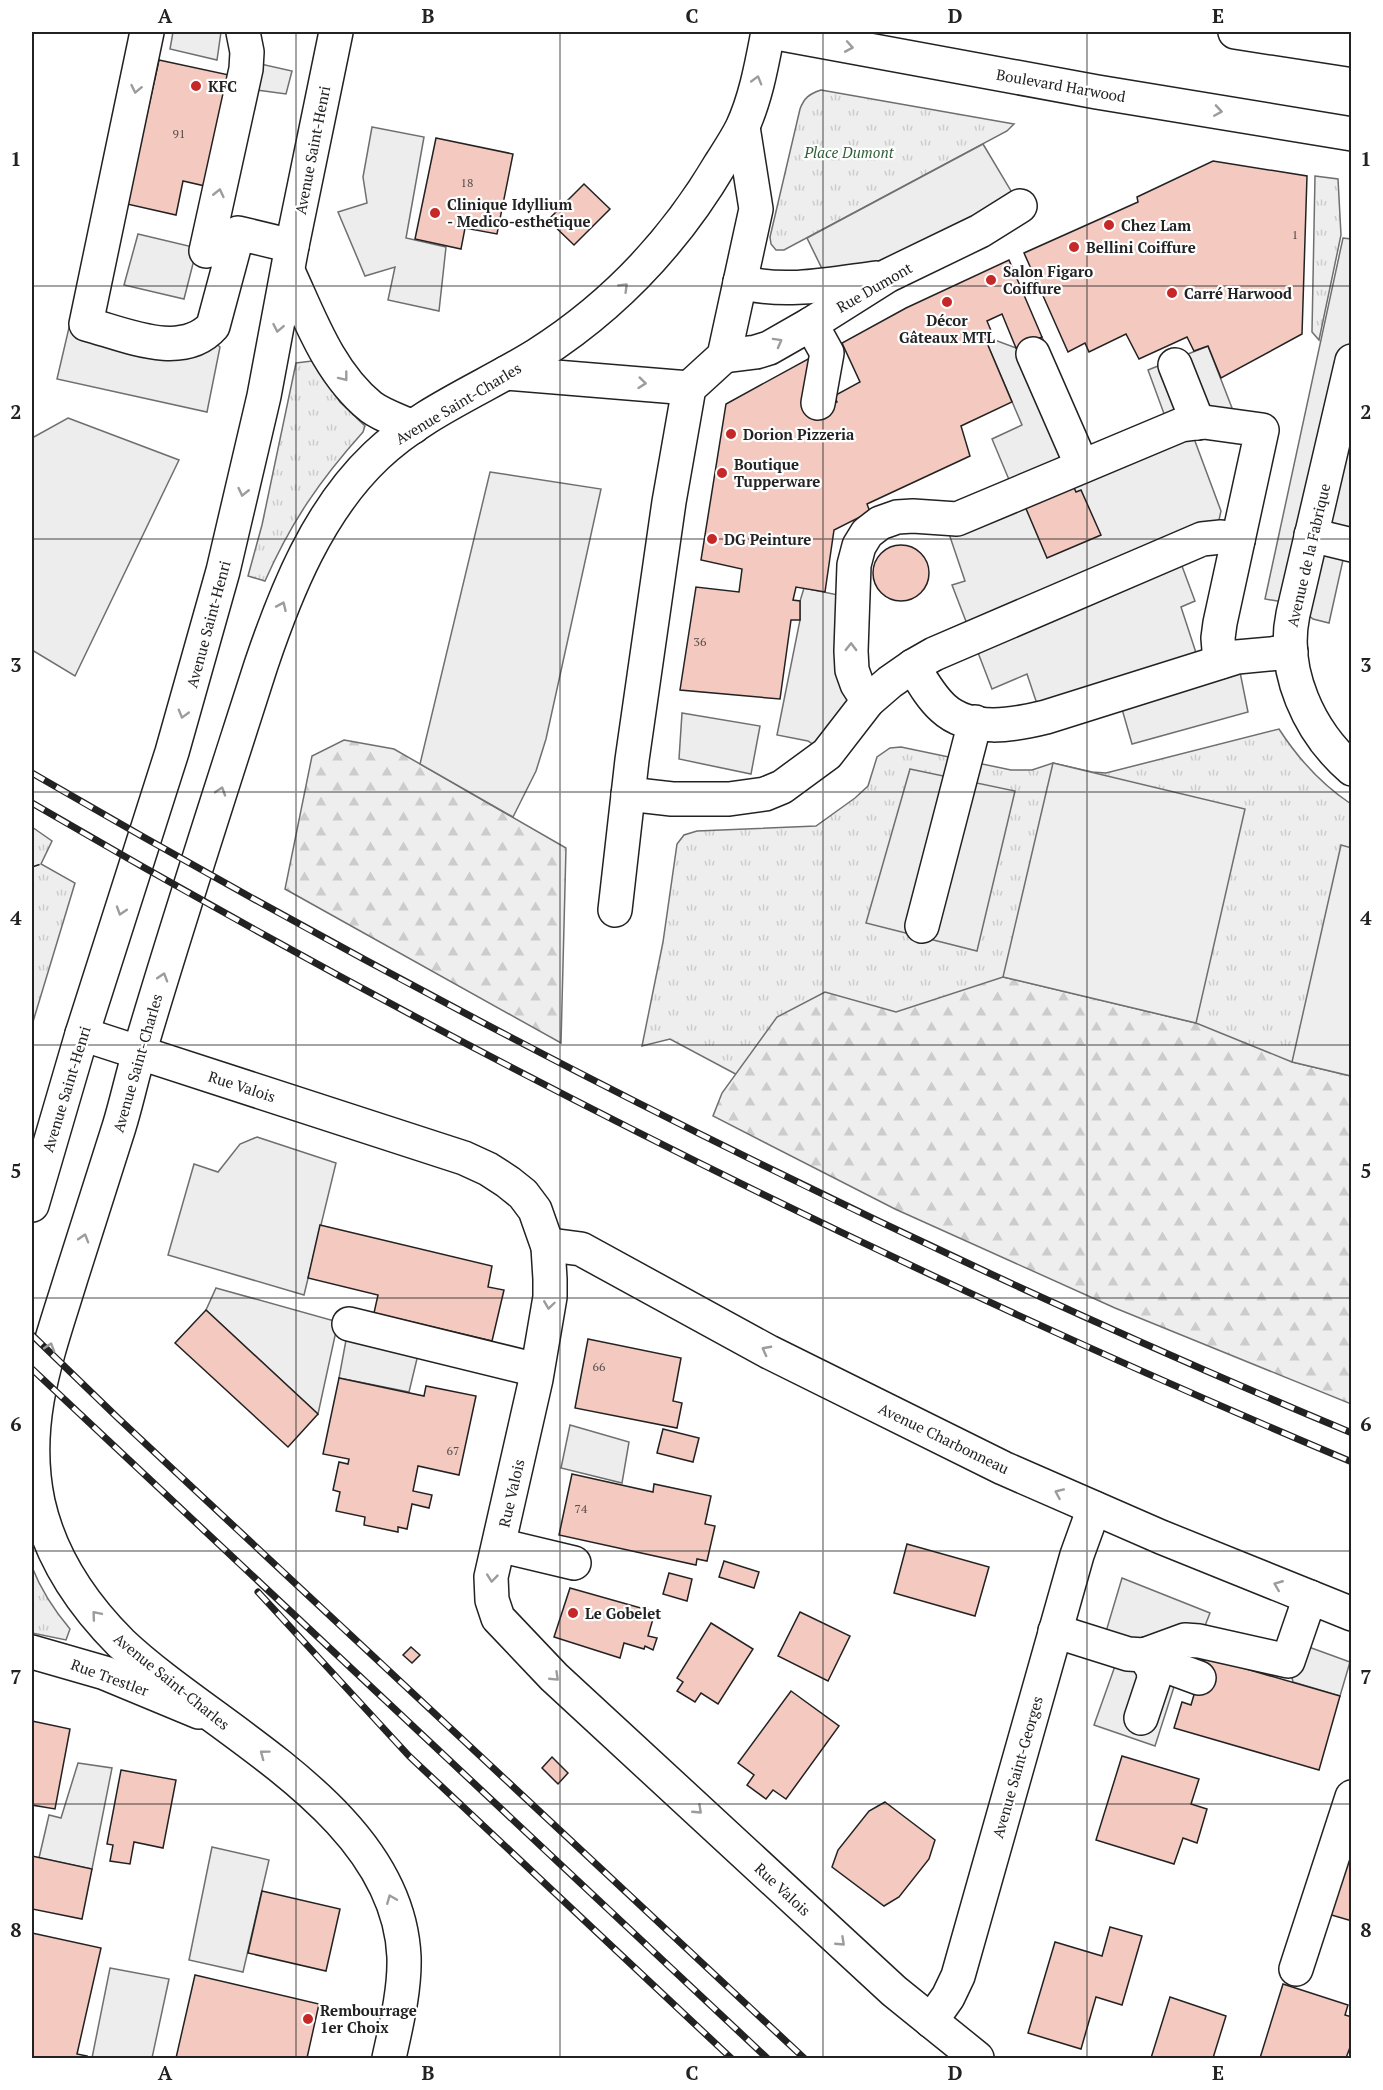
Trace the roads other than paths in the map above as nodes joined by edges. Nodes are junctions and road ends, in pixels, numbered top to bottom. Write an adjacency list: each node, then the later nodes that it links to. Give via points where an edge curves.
1 (147, 32): 11 (main road, one-way to 11, via 86,324 154,342 192,342 213,326 238,233)
2 (243, 32): 10 (main road, one-way to 2, via 246,69)
3 (336, 32): 11 (main road, Avenue Saint-Henri)
4 (770, 32): 7 (main road, Avenue Saint-Charles, one-way to 4); 8 (main road, Boulevard Harwood, one-way to 8)
5 (1235, 32): 6 (main road)
6 (1352, 50)
7 (742, 127): 13 (main road, Avenue Saint-Charles, via 756,209); 19 (main road, Avenue Saint-Charles, one-way to 7, via 579,325 669,241)
8 (1352, 134)
9 (1020, 206): 12 (main road, Rue Dumont, via 980,231)
10 (206, 250)
11 (290, 258): 23 (main road, one-way to 23, via 318,337 333,362 371,407); 37 (main road, Avenue Saint-Henri, one-way to 37, via 264,396 223,571 172,752)
12 (887, 276): 13 (main road, via 803,288); 14 (main road, Rue Dumont)
13 (740, 282): 16 (main road, Avenue Saint-Charles)
14 (811, 324): 16 (main road, Rue Dumont, one-way to 14, via 769,348); 21 (main road, via 827,353)
15 (1033, 354): 24 (main road)
16 (724, 356): 20 (main road)
17 (1352, 361): 25 (main road, Avenue de la Fabrique)
18 (1175, 365): 22 (main road)
19 (506, 373): 20 (main road, one-way to 20); 23 (main road, Avenue Saint-Charles)
20 (689, 387): 34 (main road)
21 (818, 403)
22 (1198, 423): 24 (main road, via 1181,425); 26 (main road, via 1262,430)
23 (413, 428): 38 (main road, Avenue Saint-Charles, one-way to 23, via 286,597 315,540 353,481 376,455)
24 (1082, 466): 31 (main road, one-way to 24, via 852,670 851,651 854,565 867,533 897,517 957,519)
25 (1311, 535): 27 (main road); 28 (main road, Avenue de la Fabrique, via 1291,624)
26 (1238, 540): 29 (main road, via 1220,623); 30 (main road, via 1202,539)
27 (1352, 545)
28 (1291, 652): 29 (main road); 33 (main road, Avenue de la Fabrique, via 1300,698 1335,752)
29 (1220, 662): 32 (main road, via 1028,722 995,726)
30 (913, 666): 31 (main road); 32 (main road, via 945,710)
31 (868, 701): 34 (main road, via 827,754 782,787 765,794 729,800)
32 (975, 722): 36 (main road)
33 (1352, 769)
34 (628, 794): 35 (main road)
35 (615, 910)
36 (922, 926)
37 (82, 1034): 38 (main road, Rue Valois); 39 (main road, Avenue Saint-Henri)
38 (139, 1053): 40 (main road, Rue Valois, via 438,1149 488,1169 523,1194 536,1210); 53 (main road, Avenue Saint-Charles, one-way to 38, via 158,1674 95,1614 54,1552 33,1473 32,1420 44,1366)
39 (32, 1205)
40 (548, 1247): 42 (main road, Rue Valois, one-way to 42, via 550,1297); 43 (main road, Avenue Charbonneau, one-way to 40, via 769,1352 581,1249)
41 (349, 1324): 42 (main road)
42 (537, 1370): 44 (main road, Rue Valois)
43 (1094, 1509): 46 (main road, Avenue Charbonneau, one-way to 43); 48 (main road, Avenue Saint-Georges)
44 (498, 1545): 45 (main road); 56 (main road, Rue Valois, one-way to 56, via 491,1590 494,1609 504,1626 702,1814)
45 (574, 1563)
46 (1310, 1597): 47 (main road, Avenue Charbonneau); 50 (main road, via 1287,1661 1265,1665 1199,1641 1185,1640)
47 (1352, 1614)
48 (1055, 1632): 50 (main road, via 1128,1654); 56 (main road, Avenue Saint-Georges, via 958,1976)
49 (32, 1652): 53 (main road, Rue Trestler, via 105,1673)
50 (1144, 1655): 51 (main road); 52 (main road, via 1154,1679)
51 (1199, 1678)
52 (1141, 1718)
53 (220, 1721): 57 (main road, Avenue Saint-Charles, one-way to 53, via 404,1956 393,1903 379,1873 362,1848 311,1792)
54 (1352, 1797): 55 (main road)
55 (1296, 1970)
56 (931, 2021): 58 (main road, Rue Valois)
57 (389, 2058)
58 (977, 2058)

